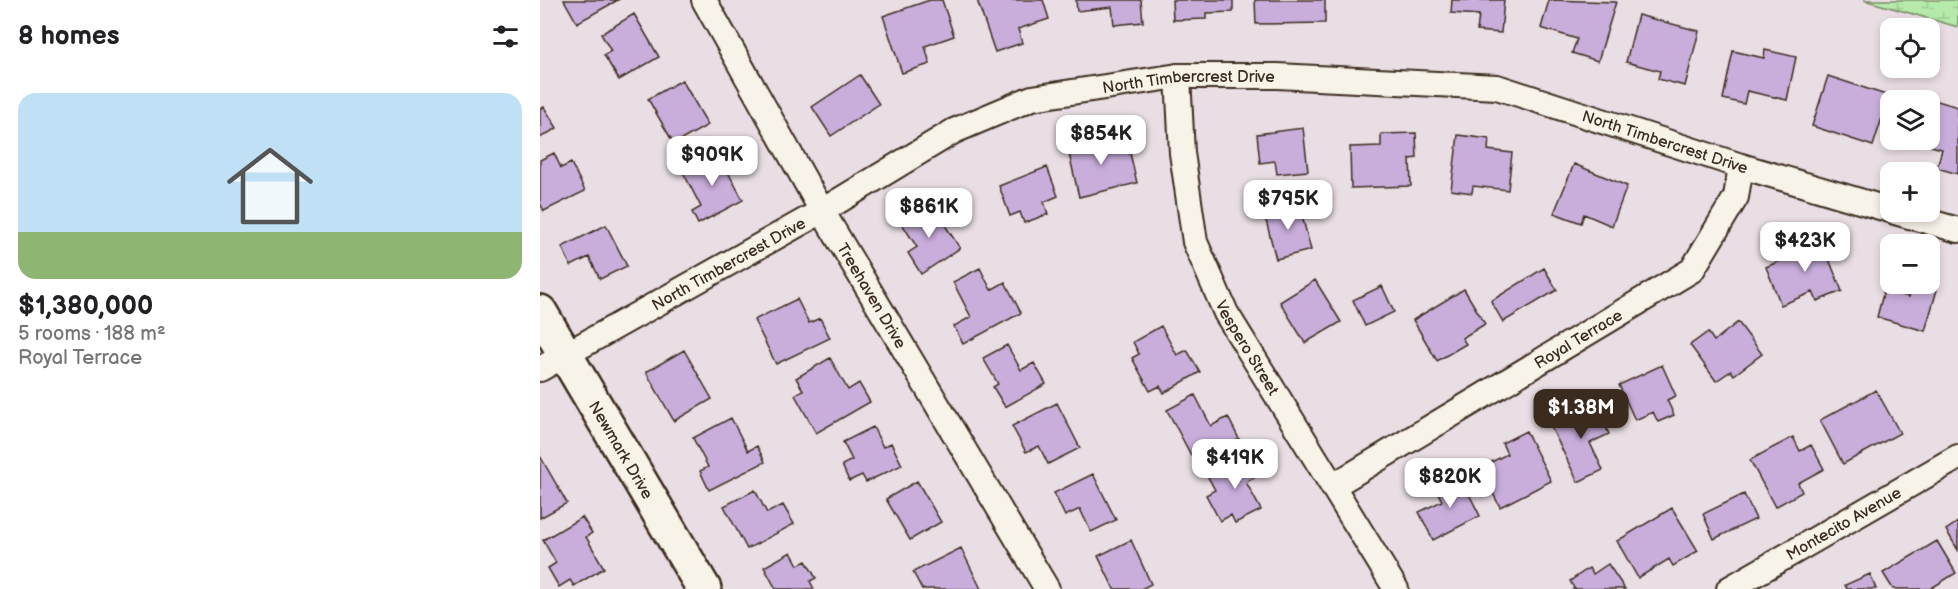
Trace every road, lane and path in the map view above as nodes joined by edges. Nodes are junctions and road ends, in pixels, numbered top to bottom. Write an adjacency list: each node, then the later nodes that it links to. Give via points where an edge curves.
1 (704, 0): 5 (street, Treehaven Drive)
2 (1178, 76): 3 (street, North Timbercrest Drive, via 1277,76 1497,87); 5 (street, North Timbercrest Drive, via 1032,98 954,131); 11 (street, Vespero Street, via 1182,153 1195,242 1227,313)
3 (1741, 166): 4 (street, North Timbercrest Drive); 11 (street, Royal Terrace, via 1736,197 1692,270)
4 (1880, 207)
5 (822, 211): 9 (street, North Timbercrest Drive); 13 (street, Treehaven Drive)
6 (1930, 222): 7 (street)
7 (1958, 230)
8 (540, 312): 9 (street, Newmark Drive)
9 (552, 362): 12 (street, Newmark Drive)
10 (1958, 458): 15 (street, Montecito Avenue)
11 (1333, 486): 14 (street, Vespero Street)
12 (704, 589)
13 (1047, 589)
14 (1396, 589)
15 (1729, 589)

